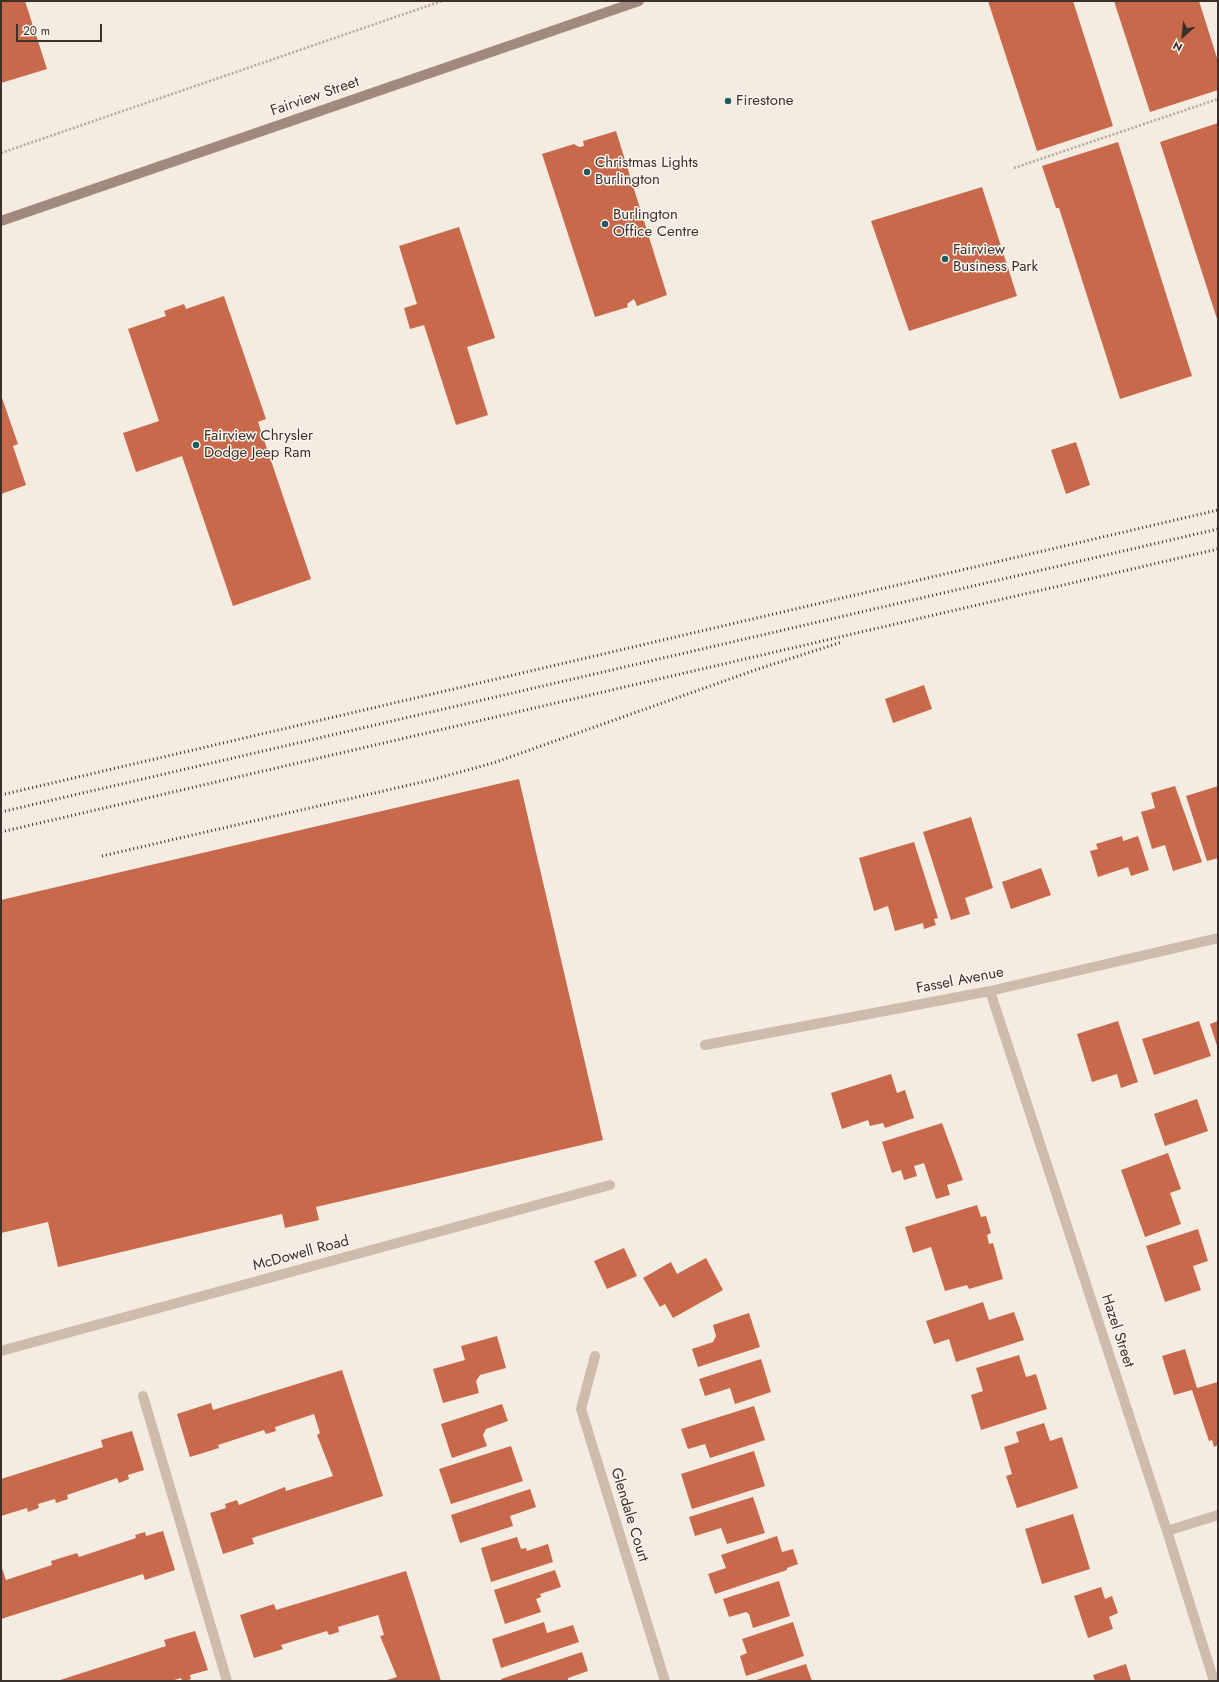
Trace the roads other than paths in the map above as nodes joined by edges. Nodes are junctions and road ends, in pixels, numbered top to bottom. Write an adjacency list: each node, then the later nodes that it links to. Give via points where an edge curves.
1 (639, 1): 2 (main road, Fairview Street)
2 (1, 221)
3 (1218, 938): 4 (street, Fassel Avenue)
4 (990, 991): 5 (street, Fassel Avenue); 11 (street, Hazel Street)
5 (705, 1045)
6 (610, 1185): 7 (street, McDowell Road)
7 (1, 1351)
8 (595, 1356): 13 (street, Glendale Court, via 581,1410)
9 (143, 1396): 12 (street)
10 (1218, 1514): 11 (street)
11 (1167, 1532): 14 (street, Hazel Street)
12 (227, 1681)
13 (665, 1681)
14 (1214, 1681)

